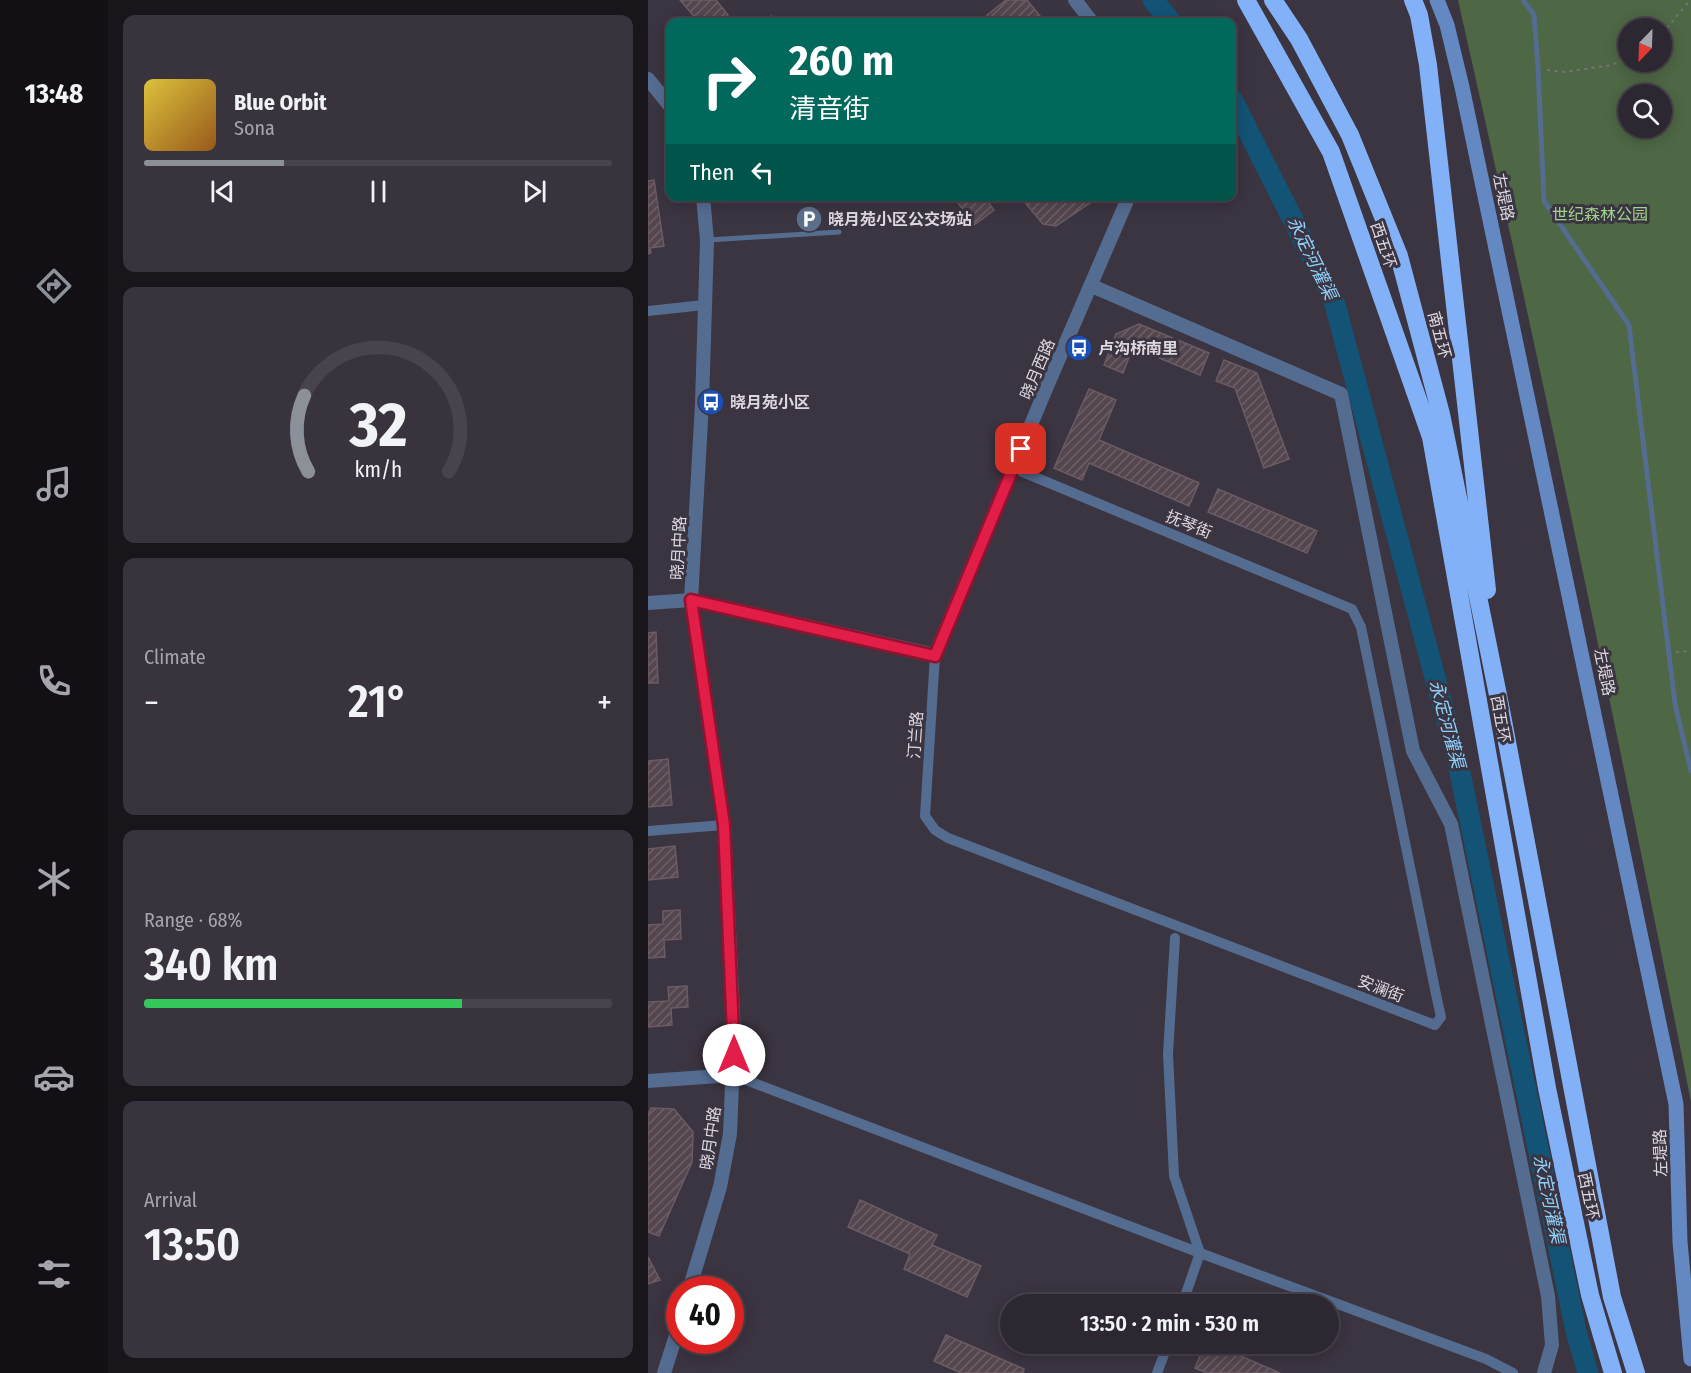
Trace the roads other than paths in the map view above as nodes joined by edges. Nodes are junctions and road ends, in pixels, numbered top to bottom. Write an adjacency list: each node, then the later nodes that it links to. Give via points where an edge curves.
1 (1075, 0): 8 (street)
2 (1232, 0): 10 (highway)
3 (1246, 0): 10 (highway)
4 (1273, 0): 24 (highway, 南五环, via 1299,39 1350,135 1399,256 1441,414)
5 (1413, 0): 24 (highway, via 1428,65)
6 (1437, 0): 37 (main road, 左堤路, via 1447,25 1464,98 1676,1104 1680,1242)
7 (1523, 0): 25 (lane, via 1534,15 1544,201 1629,325 1676,704)
8 (1089, 18)
9 (648, 79): 11 (street)
10 (1296, 88): 42 (highway, 西五环, via 1331,152 1431,436 1547,1088 1590,1295)
11 (666, 101)
12 (703, 201): 15 (street, 晓月中路)
13 (1127, 201): 16 (street, 晓月西路)
14 (839, 232): 15 (lane)
15 (707, 241): 17 (street, 晓月中路)
16 (1092, 286): 19 (street, 晓月西路); 41 (street, via 1341,394 1413,751 1451,824 1548,1296 1552,1345)
17 (704, 305): 18 (street); 20 (street, 晓月中路)
18 (648, 311)
19 (1013, 468): 22 (street, 抚琴街); 23 (street, 晓月西路)
20 (691, 600): 21 (street); 23 (street); 27 (street, 晓月中路)
21 (648, 603)
22 (1352, 609): 26 (street, 安澜街, via 1361,627 1441,1017 1435,1025 948,838 935,830)
23 (935, 656): 26 (street, 汀兰路)
24 (1500, 705): 43 (highway, 西五环, via 1612,1297)
25 (1691, 771)
26 (925, 816)
27 (724, 825): 28 (street); 30 (street, 晓月中路)
28 (648, 831)
29 (1175, 938): 32 (street, via 1168,1054 1174,1176)
30 (733, 1076): 31 (street); 32 (street); 33 (street, 晓月中路, via 730,1134 720,1187)
31 (648, 1081)
32 (1200, 1253): 34 (street); 40 (street, via 1486,1359)
33 (693, 1276)
34 (1186, 1294)
35 (670, 1354): 38 (street)
36 (1164, 1354): 39 (street)
37 (1691, 1359)
38 (664, 1373)
39 (1157, 1373)
40 (1512, 1373)
41 (1544, 1373)
42 (1613, 1373)
43 (1636, 1373)

